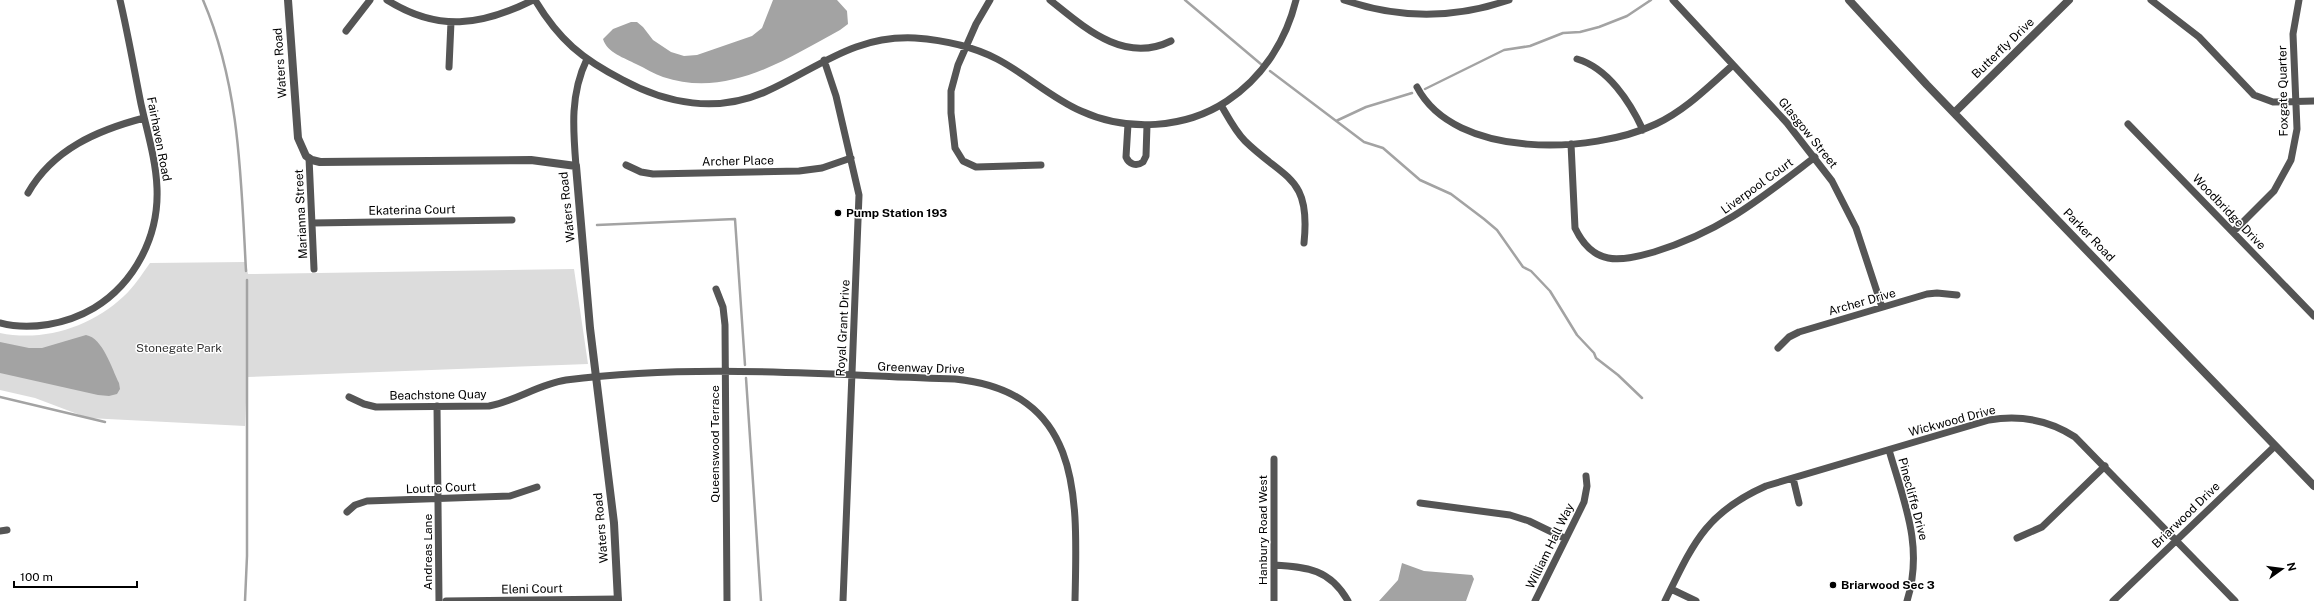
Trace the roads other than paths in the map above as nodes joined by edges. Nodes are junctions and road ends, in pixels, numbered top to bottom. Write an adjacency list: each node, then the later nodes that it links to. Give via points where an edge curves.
1 (120, 0): 30 (street, Fairhaven Road)
2 (288, 0): 37 (street, Waters Road, via 296,129 300,145)
3 (370, 0): 17 (street)
4 (387, 0): 16 (street, via 413,15)
5 (534, 0): 16 (street, via 480,21); 20 (street, via 558,35)
6 (990, 0): 19 (street, via 976,24)
7 (1050, 0): 18 (street, via 1091,32 1117,46 1148,49)
8 (1296, 0): 28 (street, via 1286,32 1266,66 1242,90)
9 (1344, 0): 10 (street, via 1376,9 1421,15 1458,13)
10 (1509, 0)
11 (1674, 0): 23 (street, Glasgow Street)
12 (1849, 0): 29 (street, Parker Road)
13 (2069, 0): 29 (street, Butterfly Drive)
14 (2151, 0): 27 (street, via 2199,37 2254,95 2272,102)
15 (2299, 0): 27 (street, Foxgate Quarter, via 2293,34)
16 (451, 22): 24 (street)
17 (346, 31)
18 (1171, 41)
19 (968, 47): 22 (street, via 927,39 889,39 852,48); 31 (street, via 997,59 1080,111); 40 (street, via 958,65 951,91 956,152 963,161 976,167)
20 (587, 59): 22 (street, via 647,92 676,101 707,104 759,94); 41 (street, via 575,93)
21 (1577, 59): 34 (street, via 1598,68 1621,93)
22 (824, 60): 38 (street, Royal Grant Drive, via 836,96)
23 (1733, 64): 34 (street, via 1683,108); 36 (street, Glasgow Street)
24 (449, 66)
25 (1417, 87): 35 (street, via 1425,100 1442,117 1468,130 1514,142)
26 (2314, 101): 27 (street)
27 (2297, 102): 45 (street, Foxgate Quarter, via 2294,146 2284,176 2264,203)
28 (1221, 105): 33 (street, via 1189,118); 46 (street, via 1240,136 1286,173 1295,184 1303,200 1307,219)
29 (1954, 112): 59 (street, Parker Road)
30 (144, 118): 42 (street, via 106,128 81,141 53,162); 52 (street, Fairhaven Road, via 156,175 157,201 154,224 135,269 109,297 88,311 71,318 34,326)
31 (1128, 124): 33 (street); 33 (street, via 1126,157 1130,164 1137,165 1143,162 1146,156)
32 (2128, 124): 45 (street, Woodbridge Drive)
33 (1147, 125)
34 (1643, 130): 35 (street, via 1612,139)
35 (1571, 144): 36 (street, Liverpool Court, via 1575,228 1580,239 1591,251 1618,260 1664,249 1706,233 1748,208)
36 (1815, 157): 50 (street, Glasgow Street, via 1832,181 1856,228)
37 (309, 158): 41 (street, Waters Road, via 320,162 532,160); 44 (street, Marianna Street)
38 (851, 158): 39 (street, Archer Place, via 822,168 799,171 653,174 640,172); 55 (street, Royal Grant Drive, via 859,207)
39 (626, 164)
40 (1041, 164)
41 (576, 166): 56 (street, Waters Road)
42 (28, 193)
43 (512, 220): 44 (street, Ekaterina Court)
44 (312, 223): 47 (street, Marianna Street)
45 (2233, 232): 51 (street, Woodbridge Drive)
46 (1304, 243)
47 (314, 269)
48 (716, 289): 54 (street, Queenswood Terrace, via 723,307)
49 (1957, 295): 50 (street, Archer Drive, via 1927,294)
50 (1882, 307): 53 (street, Archer Drive, via 1799,332 1789,337)
51 (2314, 316)
52 (0, 323)
53 (1778, 348)
54 (726, 370): 55 (street, Greenway Drive); 56 (street, Greenway Drive); 79 (street, Queenswood Terrace)
55 (851, 376): 80 (street, Royal Grant Drive); 81 (street, Greenway Drive, via 978,382 1011,393 1038,414 1056,436 1071,478 1076,529)
56 (597, 377): 58 (street, Beachstone Quay, via 559,382 497,404); 76 (street, Waters Road, via 614,523)
57 (349, 397): 58 (street, Beachstone Quay, via 376,407)
58 (437, 406): 67 (street, Andreas Lane)
59 (2275, 446): 65 (street, Parker Road); 73 (street, Briarwood Drive)
60 (1888, 450): 62 (street, Wickwood Drive, via 1989,420 2021,418 2040,421 2069,433); 64 (street, Wickwood Drive); 87 (street, Pinecliffe Drive, via 1914,538 1914,575)
61 (1274, 459): 74 (street, Hanbury Road West)
62 (2105, 466): 72 (street, via 2042,527); 73 (street, Wickwood Drive)
63 (1586, 476): 71 (street, William Hall Way, via 1584,502)
64 (1793, 478): 69 (street); 75 (street, Wickwood Drive, via 1745,495 1722,511 1694,544)
65 (2314, 486)
66 (537, 487): 67 (street, Loutro Court, via 510,496)
67 (438, 499): 70 (street, Loutro Court, via 367,502 355,505); 77 (street, Andreas Lane)
68 (1420, 503): 71 (street, via 1510,515)
69 (1799, 503)
70 (347, 512)
71 (1564, 538): 84 (street, William Hall Way)
72 (2017, 538)
73 (2176, 540): 88 (street, Briarwood Drive); 89 (street, Wickwood Drive)
74 (1274, 565): 82 (street, Hanbury Road West); 83 (street, via 1305,566 1317,571 1338,586)
75 (1671, 589): 85 (street, Wickwood Drive); 86 (street)
76 (618, 600): 78 (street, Eleni Court)
77 (439, 601)
78 (446, 601)
79 (728, 601)
80 (843, 601)
81 (1075, 601)
82 (1274, 601)
83 (1348, 601)
84 (1535, 601)
85 (1665, 601)
86 (1696, 601)
87 (1908, 601)
88 (2113, 601)
89 (2235, 601)

